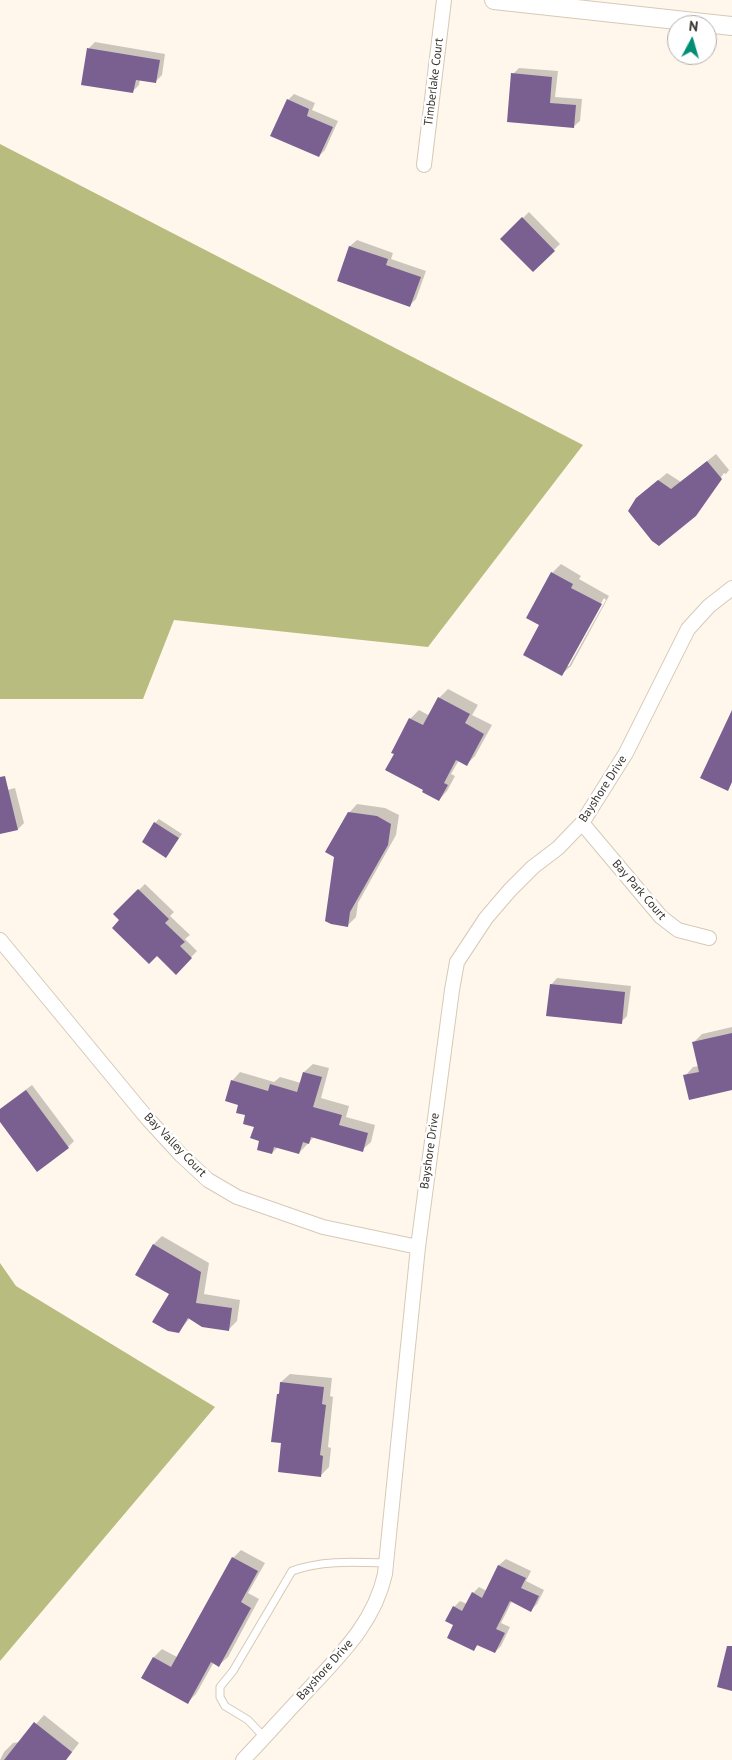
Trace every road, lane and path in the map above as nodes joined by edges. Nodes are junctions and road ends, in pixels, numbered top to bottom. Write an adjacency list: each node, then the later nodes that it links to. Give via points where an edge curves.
1 (444, 0): 4 (street, Timberlake Court)
2 (494, 0): 3 (street)
3 (732, 26)
4 (424, 165)
5 (732, 588): 6 (street, Bayshore Drive, via 709,606 688,629 626,753)
6 (582, 823): 7 (street, Bay Park Court, via 661,917 678,930); 9 (street, Bayshore Drive, via 510,890 486,918 457,962)
7 (709, 938)
8 (0, 940): 9 (street, Bay Valley Court, via 147,1118 208,1180 237,1197 323,1227)
9 (418, 1246): 10 (street, Bayshore Drive)
10 (386, 1563): 11 (street, Bayshore Drive, via 376,1603 353,1641); 11 (lane, via 348,1561 292,1571 220,1686 220,1697 225,1706 248,1720)
11 (264, 1737): 12 (street, Bayshore Drive)
12 (243, 1760)

